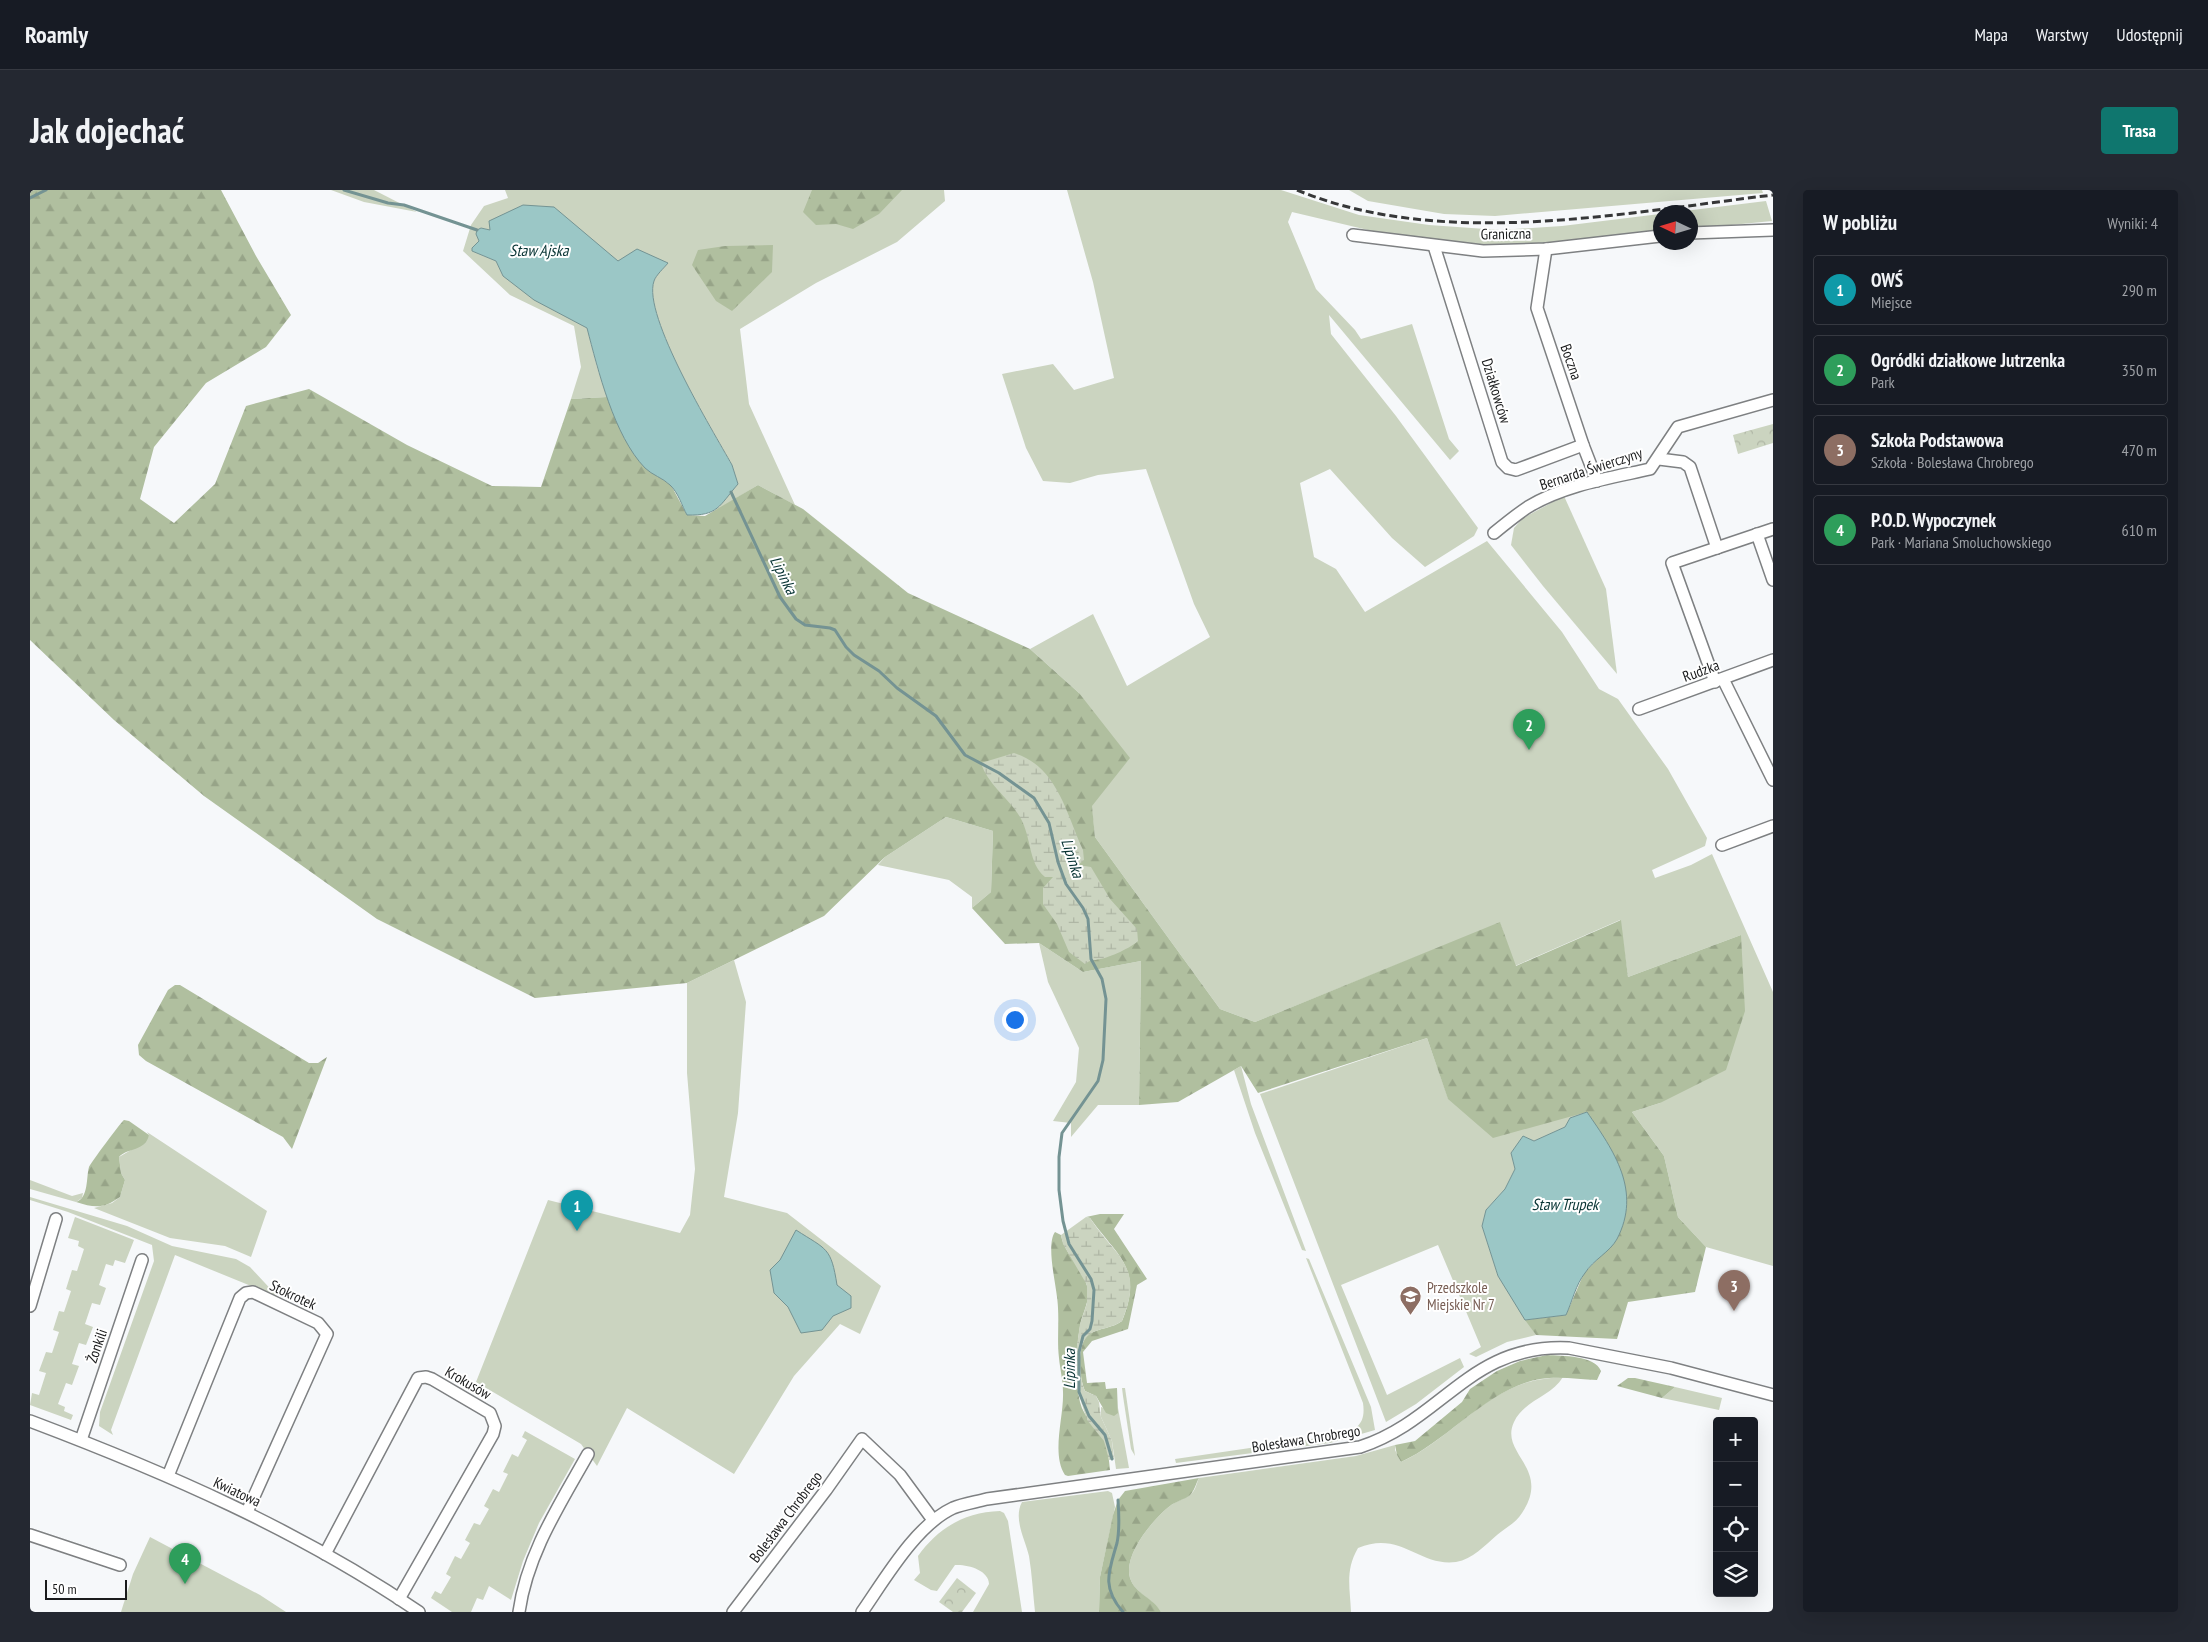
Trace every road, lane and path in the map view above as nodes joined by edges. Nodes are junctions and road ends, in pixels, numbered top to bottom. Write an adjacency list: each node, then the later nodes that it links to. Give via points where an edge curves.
1 (1773, 230): 2 (street)
2 (1698, 233)
3 (1353, 235): 5 (street, Graniczna)
4 (1653, 237): 6 (street, Graniczna)
5 (1434, 246): 6 (street, Graniczna, via 1483,251); 8 (street, Działkowców, via 1502,462 1516,470)
6 (1546, 249): 8 (street, Boczna, via 1537,308)
7 (1773, 400): 9 (street, Bernarda Świerczyny, via 1678,428)
8 (1583, 445): 10 (street, Boczna)
9 (1659, 459): 10 (street, Bernarda Świerczyny, via 1650,469); 14 (street, via 1683,462 1690,467)
10 (1598, 481): 12 (street, Bernarda Świerczyny, via 1551,496 1529,507)
11 (1773, 529): 13 (street)
12 (1494, 533)
13 (1758, 534): 14 (street); 15 (street)
14 (1717, 548): 17 (street, via 1672,563)
15 (1773, 580)
16 (1773, 660): 17 (street, Rudzka)
17 (1719, 680): 18 (street, Rudzka); 19 (street)
18 (1639, 710)
19 (1773, 780)
20 (1773, 826): 21 (street)
21 (1722, 845)
22 (56, 1219): 24 (street)
23 (142, 1260): 27 (street, Żonkili)
24 (30, 1306)
25 (1773, 1395): 31 (street, Bolesława Chrobrego, via 1719,1379 1577,1350 1540,1349 1515,1353 1489,1364 1399,1431 1360,1447 987,1499 954,1508)
26 (30, 1421): 27 (street, Kwiatowa)
27 (81, 1440): 29 (street, Kwiatowa)
28 (588, 1454): 37 (street, via 541,1537)
29 (168, 1476): 30 (street, Kwiatowa); 30 (street, Stokrotek, via 240,1298 253,1292 318,1323 326,1334)
30 (247, 1512): 33 (street, Kwiatowa)
31 (933, 1520): 38 (street, Bolesława Chrobrego, via 900,1475 862,1439); 39 (street, Bolesława Chrobrego)
32 (30, 1536): 34 (street)
33 (325, 1554): 35 (street, Kwiatowa); 35 (street, Krokusów, via 418,1378 432,1379 490,1413 495,1426 493,1434)
34 (120, 1565)
35 (399, 1599): 36 (street, Kwiatowa)
36 (419, 1612)
37 (519, 1612)
38 (733, 1612)
39 (862, 1612)

